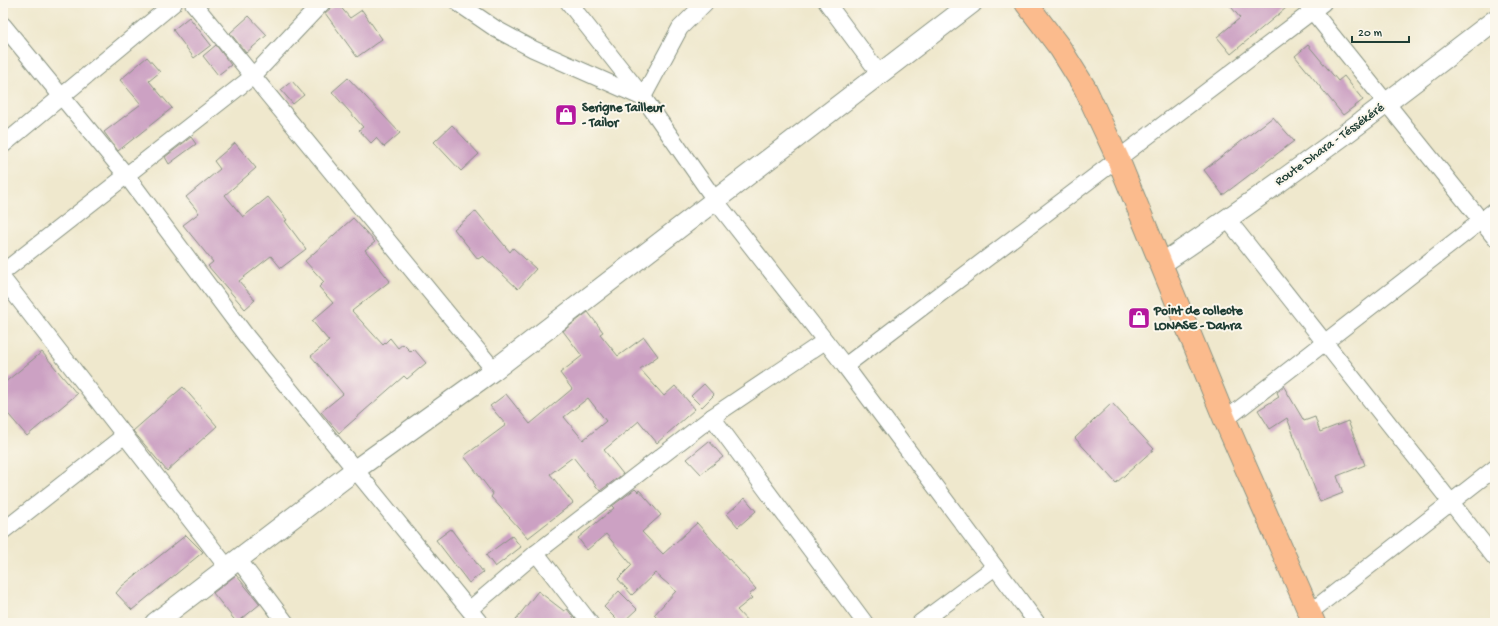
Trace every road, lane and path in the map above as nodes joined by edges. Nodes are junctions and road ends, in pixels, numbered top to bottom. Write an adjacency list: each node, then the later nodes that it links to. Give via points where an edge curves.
1 (174, 3): 15 (street)
2 (194, 3): 14 (street)
3 (322, 3): 14 (street)
4 (458, 3): 16 (street, via 496,29 533,49)
5 (569, 3): 16 (street)
6 (705, 3): 16 (street, via 680,28)
7 (827, 3): 13 (street)
8 (972, 3): 13 (street)
9 (1026, 3): 19 (main road, via 1060,48 1085,88)
10 (1314, 6): 17 (street); 19 (street)
11 (1494, 21): 17 (street, Route Dhara - Téssékéré)
12 (3, 25): 15 (street)
13 (879, 73): 21 (street)
14 (252, 77): 20 (street); 32 (street)
15 (61, 96): 18 (street); 20 (street)
16 (643, 97): 21 (street)
17 (1388, 103): 23 (street, Route Dhara - Téssékéré); 24 (street)
18 (3, 145)
19 (1118, 159): 26 (main road); 31 (street)
20 (126, 175): 27 (street); 37 (street, via 247,338)
21 (715, 200): 29 (street); 32 (street)
22 (1495, 210): 24 (street)
23 (1228, 220): 26 (street, Route Dhara - Téssékéré); 30 (street)
24 (1482, 221): 25 (street); 30 (street)
25 (1495, 238)
26 (1161, 264): 34 (main road)
27 (3, 272)
28 (3, 279): 35 (street)
29 (825, 341): 31 (street); 33 (street)
30 (1324, 342): 34 (street); 38 (street)
31 (845, 366): 43 (street)
32 (494, 370): 37 (street)
33 (712, 417): 40 (street); 50 (street)
34 (1225, 420): 45 (main road)
35 (125, 435): 39 (street); 42 (street)
36 (1495, 468): 38 (street)
37 (355, 470): 42 (street); 44 (street)
38 (1451, 502): 41 (street); 45 (street)
39 (3, 531)
40 (536, 553): 44 (street); 49 (street)
41 (1495, 558)
42 (232, 563): 46 (street); 47 (street)
43 (995, 567): 51 (street); 52 (street)
44 (470, 609): 48 (street)
45 (1312, 618)
46 (155, 623)
47 (286, 623)
48 (480, 623)
49 (590, 623)
50 (865, 623)
51 (920, 623)
52 (1037, 623)

